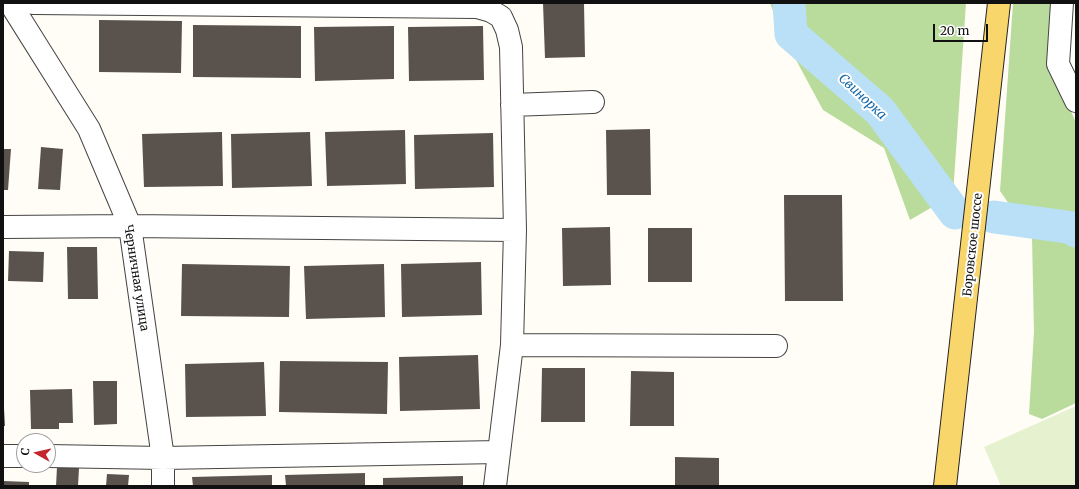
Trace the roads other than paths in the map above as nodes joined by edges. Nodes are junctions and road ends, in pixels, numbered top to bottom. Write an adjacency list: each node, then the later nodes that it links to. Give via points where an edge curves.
1 (10, 3): 9 (street, Черничная улица, via 89,129)
2 (33, 3): 8 (street, via 477,7 501,17 507,30 511,47)
3 (999, 3): 21 (main road, Боровское шоссе)
4 (1062, 3): 5 (street)
5 (1067, 62): 6 (street)
6 (1076, 100)
7 (593, 102): 8 (street)
8 (512, 105): 11 (street)
9 (130, 226): 10 (street); 11 (street); 18 (street, Черничная улица)
10 (3, 227)
11 (515, 230): 12 (street)
12 (512, 345): 13 (street); 14 (street)
13 (776, 346)
14 (499, 452): 18 (street); 20 (street)
15 (3, 456): 16 (street)
16 (16, 456)
17 (56, 456): 18 (street)
18 (163, 458): 19 (street, Черничная улица)
19 (163, 486)
20 (495, 486)
21 (945, 486)

